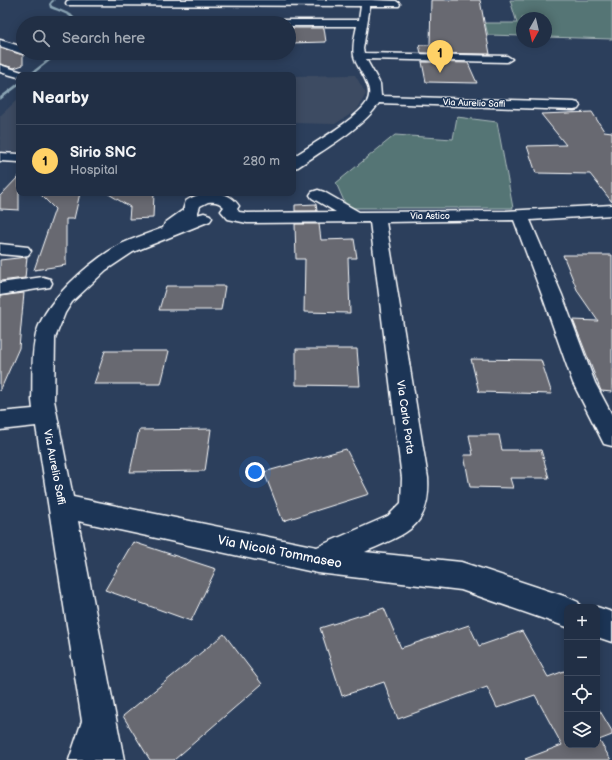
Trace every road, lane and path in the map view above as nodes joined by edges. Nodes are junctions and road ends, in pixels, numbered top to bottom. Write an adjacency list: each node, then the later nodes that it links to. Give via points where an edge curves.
1 (367, 2): 2 (street); 4 (street); 7 (street)
2 (385, 2): 6 (street); 7 (street)
3 (70, 3): 5 (street)
4 (319, 3): 5 (street)
5 (188, 4)
6 (396, 4)
7 (370, 20): 8 (street); 11 (street, via 358,49)
8 (296, 21)
9 (0, 44): 10 (street)
10 (16, 49)
11 (359, 56): 12 (street); 15 (street, via 374,86)
12 (507, 59)
13 (0, 68): 14 (street)
14 (16, 73)
15 (374, 99): 16 (street, Via Aurelio Saffi); 19 (street, via 361,116)
16 (574, 106)
17 (0, 156): 18 (street)
18 (16, 158)
19 (296, 162)
20 (318, 195): 27 (street)
21 (234, 196): 22 (street, Via Aurelio Saffi)
22 (220, 201): 23 (street, Via Aurelio Saffi, via 201,199); 23 (street, Via Aurelio Saffi, via 224,215); 28 (street, Via Astico, via 234,216)
23 (198, 209): 28 (street, Via Astico, via 238,220); 33 (street, Via Aurelio Saffi, via 166,232 112,257 65,298 55,313 45,338 43,400)
24 (612, 210): 26 (street, Via Astico)
25 (377, 216): 26 (street, Via Astico); 27 (street, Via Astico); 37 (street, Via Carlo Porta, via 415,478 414,506 408,517 398,524)
26 (520, 216): 35 (street, via 584,383)
27 (355, 217): 28 (street, Via Astico)
28 (247, 218)
29 (0, 249): 30 (street)
30 (22, 251)
31 (43, 283): 32 (street)
32 (0, 289)
33 (46, 416): 34 (street); 36 (street, Via Aurelio Saffi)
34 (0, 421)
35 (612, 437)
36 (63, 506): 37 (street, Via Nicolò Tommaseo); 41 (street, Via Aurelio Saffi)
37 (318, 560): 38 (street, Via Nicolò Tommaseo, via 461,576)
38 (564, 611)
39 (600, 623): 40 (street)
40 (612, 627)
41 (99, 720): 42 (street); 43 (street, Via Aurelio Saffi)
42 (87, 760)
43 (106, 760)

